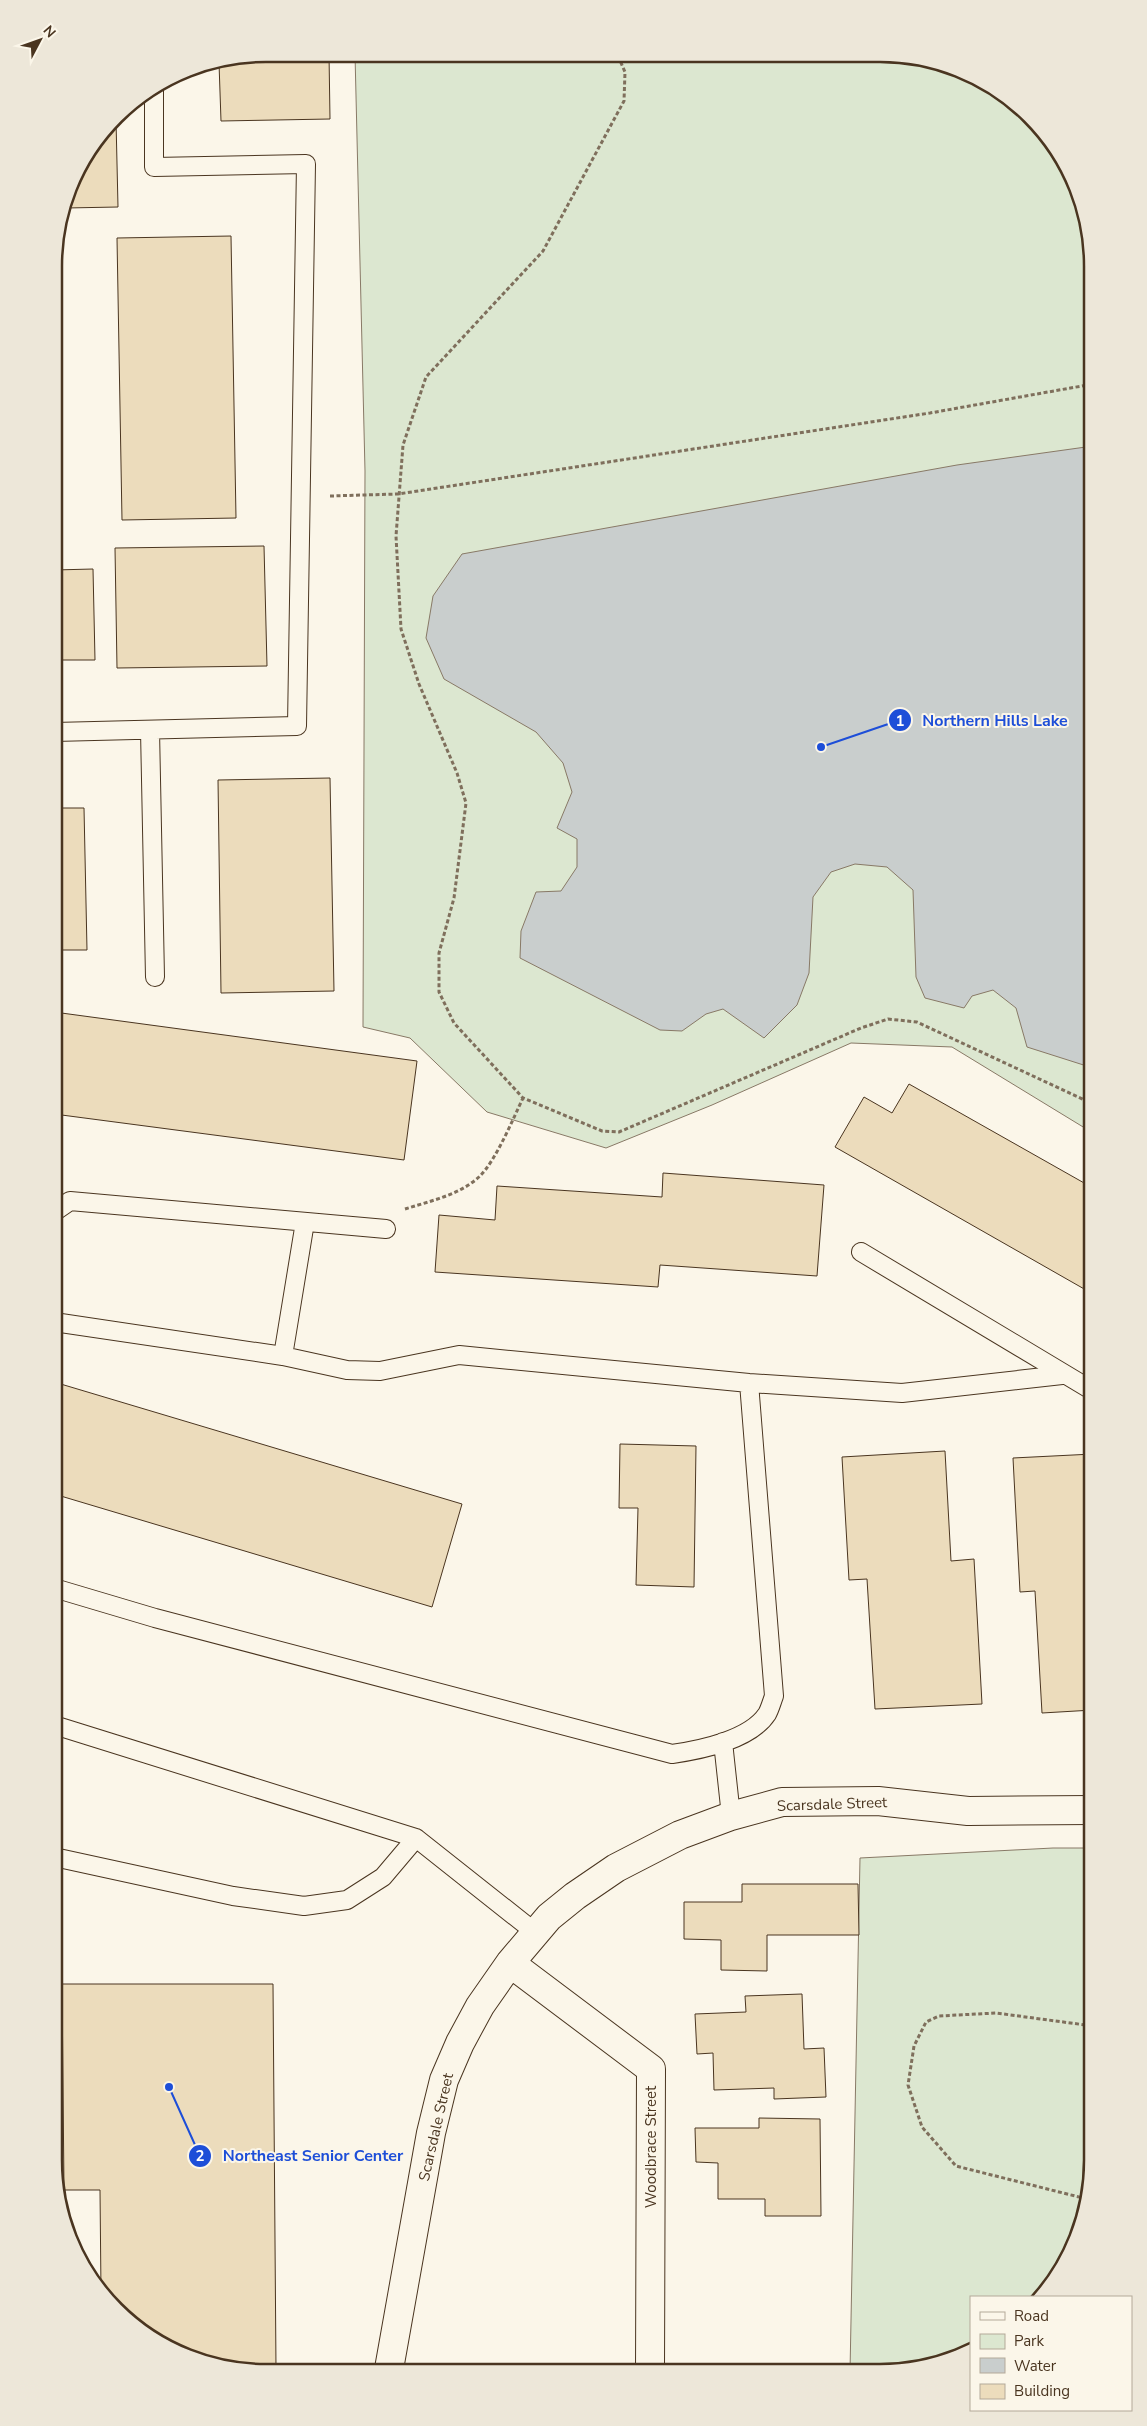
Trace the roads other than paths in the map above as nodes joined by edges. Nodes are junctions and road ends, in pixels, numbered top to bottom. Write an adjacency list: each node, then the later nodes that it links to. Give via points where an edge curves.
1 (154, 96): 2 (lane, via 154,167 306,164 297,726)
2 (150, 730): 3 (lane); 4 (lane)
3 (62, 732)
4 (155, 977)
5 (62, 1207): 6 (lane, via 70,1202)
6 (305, 1222): 7 (lane); 10 (lane)
7 (386, 1230)
8 (861, 1252): 11 (lane)
9 (62, 1323): 10 (lane)
10 (283, 1356): 12 (lane, via 347,1370 380,1371 459,1355)
11 (1062, 1375): 12 (lane, via 902,1393); 13 (lane)
12 (749, 1383): 16 (lane, via 774,1696 767,1714 754,1727)
13 (1084, 1387)
14 (62, 1590): 16 (lane, via 155,1618 672,1754 701,1750)
15 (62, 1727): 19 (lane)
16 (723, 1742): 18 (lane)
17 (1084, 1810): 18 (street, Scarsdale Street, via 968,1811 878,1801 782,1802)
18 (731, 1816): 21 (street, Scarsdale Street, via 680,1835 616,1868 575,1896)
19 (416, 1838): 20 (lane, via 383,1877 347,1900 304,1906 233,1896); 21 (lane)
20 (62, 1859)
21 (536, 1933): 22 (street, Scarsdale Street)
22 (510, 1963): 23 (street, Scarsdale Street, via 480,2006 444,2080 431,2133); 24 (street, Woodbrace Street, via 651,2069)
23 (390, 2364)
24 (650, 2364)

